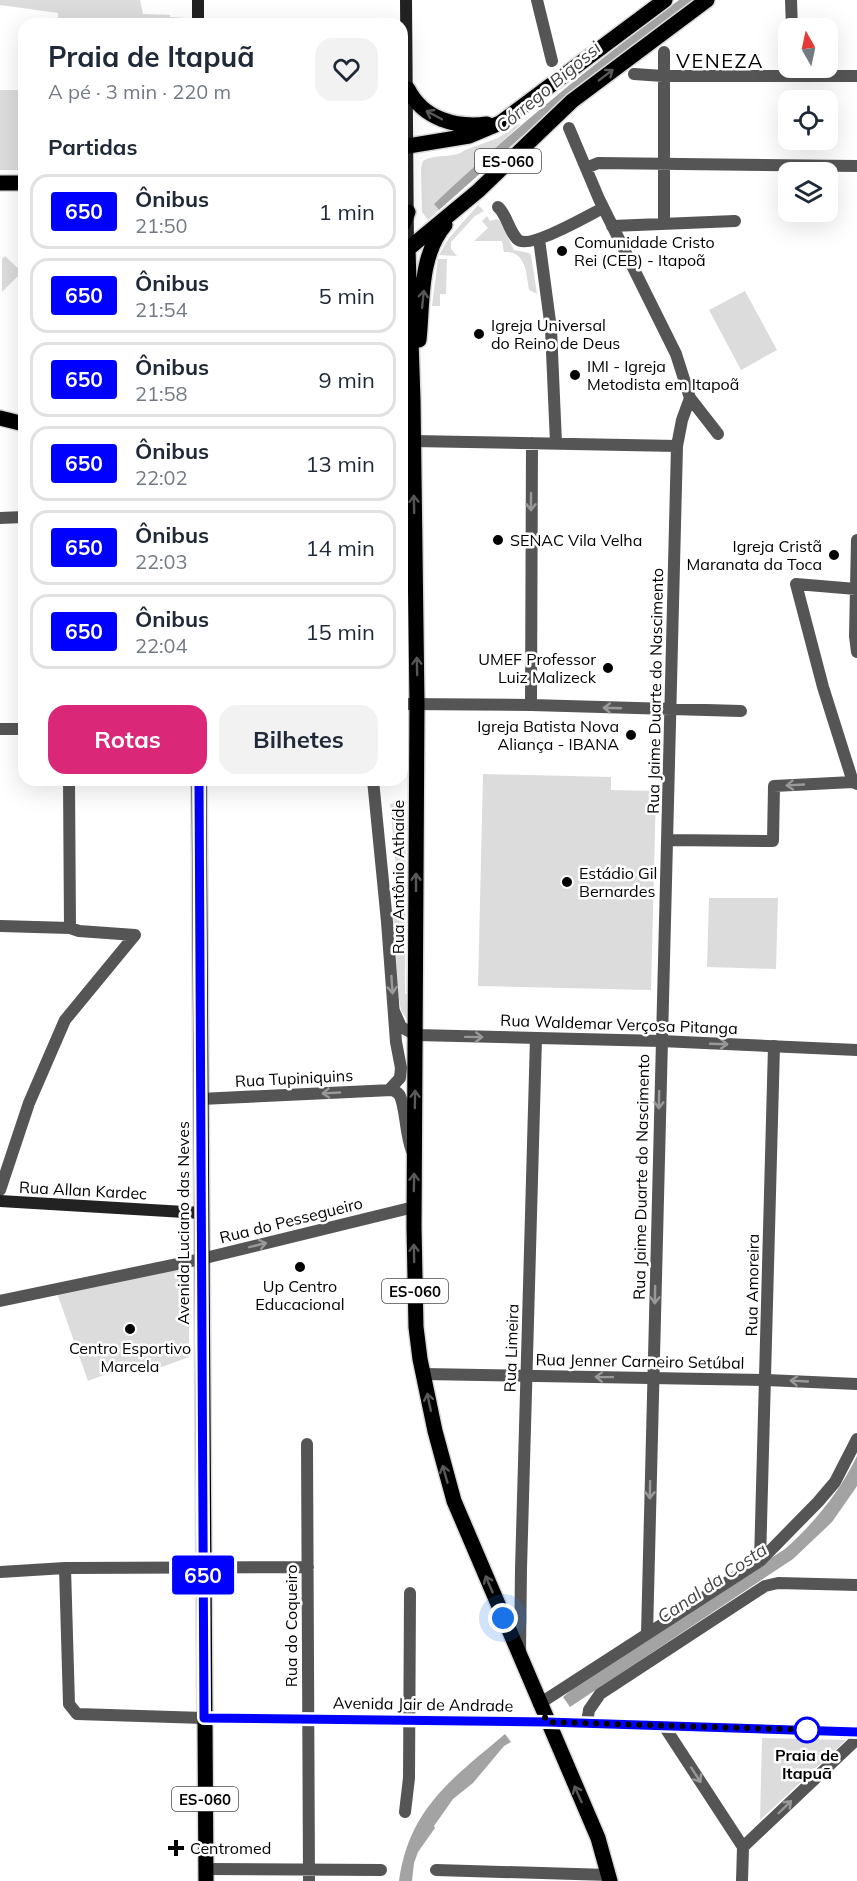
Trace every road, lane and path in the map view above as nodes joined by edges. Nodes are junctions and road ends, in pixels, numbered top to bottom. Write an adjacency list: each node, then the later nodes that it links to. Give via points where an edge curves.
1 (198, 0): 7 (main road)
2 (406, 0): 8 (main road, Rua Antônio Athaíde)
3 (537, 0): 11 (street)
4 (665, 0): 18 (main road, ES-060)
5 (706, 0): 28 (main road, ES-060, one-way to 5, via 572,101)
6 (791, 0): 9 (street)
7 (198, 18)
8 (406, 18)
9 (792, 18)
10 (664, 52): 14 (street)
11 (552, 61)
12 (778, 72): 14 (street)
13 (634, 74): 14 (street)
14 (663, 75): 21 (street)
15 (838, 75): 16 (street)
16 (857, 76)
17 (408, 89): 18 (main road, one-way to 17, via 478,125 447,121 422,108)
18 (510, 117): 20 (main road, ES-060, via 469,136)
19 (569, 128): 23 (street)
20 (408, 146)
21 (665, 164): 22 (street); 23 (street, via 598,163); 30 (street)
22 (857, 166)
23 (586, 168): 27 (street)
24 (0, 183): 25 (main road)
25 (18, 183)
26 (498, 207): 32 (street, via 520,242)
27 (603, 208): 31 (street); 32 (street)
28 (456, 210): 33 (main road); 36 (main road, one-way to 28, via 428,258 436,237)
29 (735, 221): 30 (street)
30 (664, 224): 31 (street)
31 (612, 226): 35 (street, via 676,354)
32 (539, 239): 44 (street, via 551,329)
33 (408, 250)
34 (408, 307): 36 (main road, Rua Antônio Athaíde)
35 (690, 398): 41 (street); 45 (street, Rua Jaime Duarte do Nascimento)
36 (413, 399): 38 (main road, Rua Antônio Athaíde / ES-060)
37 (0, 418): 39 (main road)
38 (408, 419)
39 (18, 422)
40 (408, 426): 42 (main road, Rua Antônio Athaíde / ES-060)
41 (718, 434)
42 (413, 441): 43 (street); 51 (main road, Rua Antônio Athaíde / ES-060, one-way to 42)
43 (532, 443): 44 (street); 52 (street, one-way to 52)
44 (556, 443): 45 (street)
45 (677, 446): 53 (street, Rua Jaime Duarte do Nascimento)
46 (18, 517): 47 (street)
47 (0, 518)
48 (857, 540): 49 (street)
49 (856, 589): 50 (street); 57 (street, via 796,584 823,687)
50 (857, 652)
51 (410, 704): 52 (street); 65 (main road, Rua Antônio Athaíde / ES-060, one-way to 51)
52 (531, 705): 53 (street, one-way to 52)
53 (671, 710): 54 (street); 61 (street, Rua Jaime Duarte do Nascimento)
54 (741, 711)
55 (0, 729): 56 (street)
56 (18, 729)
57 (855, 783): 61 (street, one-way to 61, via 774,786 773,841)
58 (69, 786): 63 (street)
59 (199, 786): 71 (main road, Avenida Luciano das Neves / ES-060)
60 (374, 786): 64 (street, one-way to 64)
61 (668, 840): 67 (street, Rua Jaime Duarte do Nascimento)
62 (0, 926): 63 (street)
63 (70, 928): 73 (street, via 79,932 135,934 65,1020 29,1103)
64 (394, 1011): 65 (street, via 400,1027); 70 (street, via 401,1073 397,1084)
65 (416, 1035): 66 (street, Rua Waldemar Verçosa Pitanga, one-way to 66); 72 (main road, ES-060, one-way to 65)
66 (536, 1038): 67 (street, Rua Waldemar Verçosa Pitanga); 80 (street, Rua Limeira)
67 (661, 1041): 68 (street, Rua Waldemar Verçosa Pitanga, one-way to 68); 81 (street, Rua Jaime Duarte do Nascimento, one-way to 81)
68 (774, 1046): 69 (street, Rua Waldemar Verçosa Pitanga); 82 (street, Rua Amoreira)
69 (857, 1050)
70 (389, 1090): 71 (street, Rua Tupiniquins, one-way to 71); 72 (street, via 400,1098)
71 (200, 1098): 76 (main road, Avenida Luciano das Neves / ES-060)
72 (414, 1158): 75 (main road, ES-060, one-way to 72)
73 (0, 1190)
74 (0, 1201): 76 (main road, Rua Allan Kardec)
75 (414, 1207): 77 (street, Rua do Pessegueiro, one-way to 75); 79 (main road, ES-060, one-way to 75, via 416,1327)
76 (201, 1213): 77 (main road, Avenida Luciano das Neves / ES-060)
77 (201, 1259): 78 (street, Rua do Pessegueiro); 89 (main road, Avenida Luciano das Neves / ES-060)
78 (0, 1301)
79 (423, 1374): 80 (street, Rua Jenner Carneiro Setúbal); 94 (main road, ES-060, one-way to 79, via 454,1501)
80 (527, 1376): 81 (street, Rua Jenner Carneiro Setúbal, one-way to 80); 94 (street, Rua Limeira)
81 (653, 1378): 82 (street, Rua Jenner Carneiro Setúbal); 93 (street, Rua Jaime Duarte do Nascimento, one-way to 93)
82 (766, 1380): 83 (street, Rua Jenner Carneiro Setúbal, one-way to 82); 86 (street, Rua Amoreira)
83 (857, 1384)
84 (857, 1438): 86 (street, via 835,1482)
85 (307, 1444): 87 (street, Rua do Coqueiro)
86 (760, 1561): 93 (street)
87 (308, 1567): 89 (street); 97 (street, Rua do Coqueiro)
88 (64, 1568): 89 (street); 90 (street); 96 (street, via 69,1704 77,1714)
89 (203, 1568): 96 (main road, Avenida Luciano das Neves / ES-060)
90 (0, 1572)
91 (857, 1585): 100 (street, via 774,1583 762,1588 600,1694 589,1710)
92 (410, 1593): 98 (street)
93 (647, 1634): 95 (street)
94 (520, 1659): 95 (main road, ES-060)
95 (539, 1704): 99 (main road, ES-060)
96 (204, 1718): 97 (main road, Avenida Jair de Andrade); 108 (main road, Avenida Luciano das Neves / ES-060)
97 (308, 1719): 98 (main road, Avenida Jair de Andrade); 109 (street, Rua do Coqueiro)
98 (410, 1720): 99 (main road, Avenida Jair de Andrade); 104 (street)
99 (547, 1722): 100 (main road, Avenida Jair de Andrade); 110 (main road, ES-060, one-way to 99, via 598,1838)
100 (587, 1723): 101 (main road, Avenida Jair de Andrade)
101 (664, 1725): 102 (main road, Avenida Jair de Andrade); 105 (street, one-way to 105)
102 (857, 1732)
103 (857, 1739): 105 (street, one-way to 103)
104 (405, 1812)
105 (743, 1848): 111 (street)
106 (381, 1870): 109 (street)
107 (436, 1870): 110 (street)
108 (206, 1875): 109 (street)
109 (309, 1875)
110 (610, 1878)
111 (742, 1881)

